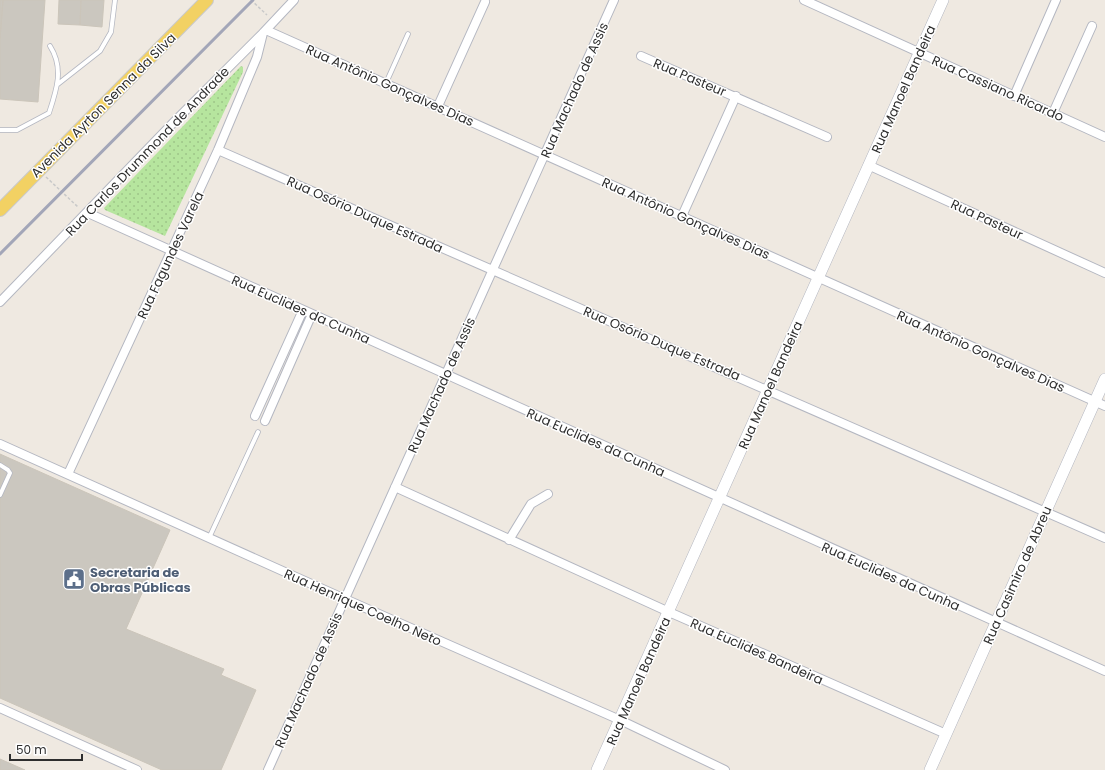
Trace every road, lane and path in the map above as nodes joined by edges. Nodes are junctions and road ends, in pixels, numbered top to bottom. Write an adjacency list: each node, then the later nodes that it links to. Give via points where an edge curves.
1 (115, 0): 18 (lane, via 111,32 100,52)
2 (207, 0): 30 (main road, Avenida Ayrton Senna da Silva)
3 (251, 0): 10 (path)
4 (294, 0): 10 (street, Rua Carlos Drummond de Andrade)
5 (614, 0): 27 (street, Rua Machado de Assis)
6 (804, 0): 15 (street, Rua Cassiano Ricardo)
7 (943, 0): 15 (street, Rua Manoel Bandeira)
8 (1056, 0): 20 (street)
9 (485, 2): 21 (street)
10 (274, 21): 12 (street, Rua Carlos Drummond de Andrade)
11 (1092, 26): 22 (street)
12 (265, 32): 17 (street, Rua Antônio Gonçalves Dias); 26 (street, Rua Fagundes Varela); 31 (street, Rua Carlos Drummond de Andrade, via 172,124)
13 (408, 34): 17 (lane)
14 (50, 46): 18 (lane, via 56,55)
15 (919, 53): 20 (street, Rua Cassiano Ricardo); 28 (street, Rua Manoel Bandeira)
16 (641, 56): 19 (street, Rua Pasteur)
17 (386, 83): 21 (street, Rua Antônio Gonçalves Dias)
18 (58, 84): 23 (lane, via 49,113 17,130)
19 (736, 96): 24 (street, Rua Pasteur); 32 (street)
20 (1014, 96): 22 (street, Rua Cassiano Ricardo)
21 (438, 106): 27 (street, Rua Antônio Gonçalves Dias)
22 (1053, 113): 25 (street, Rua Cassiano Ricardo)
23 (0, 130)
24 (827, 137)
25 (1105, 137)
26 (218, 150): 33 (street, Rua Fagundes Varela); 34 (street, Rua Osório Duque Estrada)
27 (545, 154): 32 (street, Rua Antônio Gonçalves Dias); 34 (street, Rua Machado de Assis)
28 (868, 165): 35 (street, Rua Pasteur); 36 (street, Rua Manoel Bandeira)
29 (45, 176): 31 (path)
30 (0, 210)
31 (87, 214): 33 (street, Rua Euclides da Cunha); 37 (street, Rua Carlos Drummond de Andrade)
32 (682, 216): 36 (street, Rua Antônio Gonçalves Dias)
33 (172, 250): 38 (street, Rua Euclides da Cunha); 49 (street, Rua Fagundes Varela)
34 (492, 270): 40 (street, Rua Machado de Assis); 42 (street, Rua Osório Duque Estrada)
35 (1105, 274)
36 (818, 278): 42 (street, Rua Manoel Bandeira); 43 (street, Rua Antônio Gonçalves Dias)
37 (0, 302)
38 (303, 310): 39 (street, Rua Euclides da Cunha); 44 (street)
39 (312, 314): 40 (street, Rua Euclides da Cunha); 45 (street)
40 (446, 374): 50 (street, Rua Machado de Assis); 53 (street, Rua Euclides da Cunha)
41 (1105, 379): 43 (street, Rua Casimiro de Abreu)
42 (768, 389): 53 (street, Rua Manoel Bandeira); 54 (street, Rua Osório Duque Estrada)
43 (1100, 404): 54 (street, Rua Casimiro de Abreu)
44 (255, 416)
45 (265, 421)
46 (258, 432): 55 (lane)
47 (0, 444): 49 (street, Rua Henrique Coelho Neto)
48 (0, 465): 51 (lane, via 10,473)
49 (68, 474): 55 (street, Rua Henrique Coelho Neto)
50 (395, 487): 57 (street, Rua Euclides Bandeira); 58 (street, Rua Machado de Assis)
51 (0, 494)
52 (548, 494): 57 (street, via 531,504)
53 (720, 499): 59 (street, Rua Manoel Bandeira); 60 (street, Rua Euclides da Cunha)
54 (1045, 512): 56 (street, Rua Osório Duque Estrada); 60 (street, Rua Casimiro de Abreu)
55 (209, 538): 58 (street, Rua Henrique Coelho Neto)
56 (1105, 538)
57 (509, 540): 59 (street, Rua Euclides Bandeira)
58 (345, 599): 63 (street, Rua Henrique Coelho Neto); 66 (street, Rua Machado de Assis)
59 (669, 612): 63 (street, Rua Manoel Bandeira); 64 (street, Rua Euclides Bandeira)
60 (996, 623): 61 (street, Rua Euclides da Cunha); 64 (street, Rua Casimiro de Abreu)
61 (1105, 671)
62 (0, 708): 65 (street)
63 (620, 720): 67 (street, Rua Manoel Bandeira); 68 (street, Rua Henrique Coelho Neto)
64 (946, 734): 69 (street, Rua Casimiro de Abreu)
65 (137, 770)
66 (268, 770)
67 (598, 770)
68 (725, 770)
69 (930, 770)

